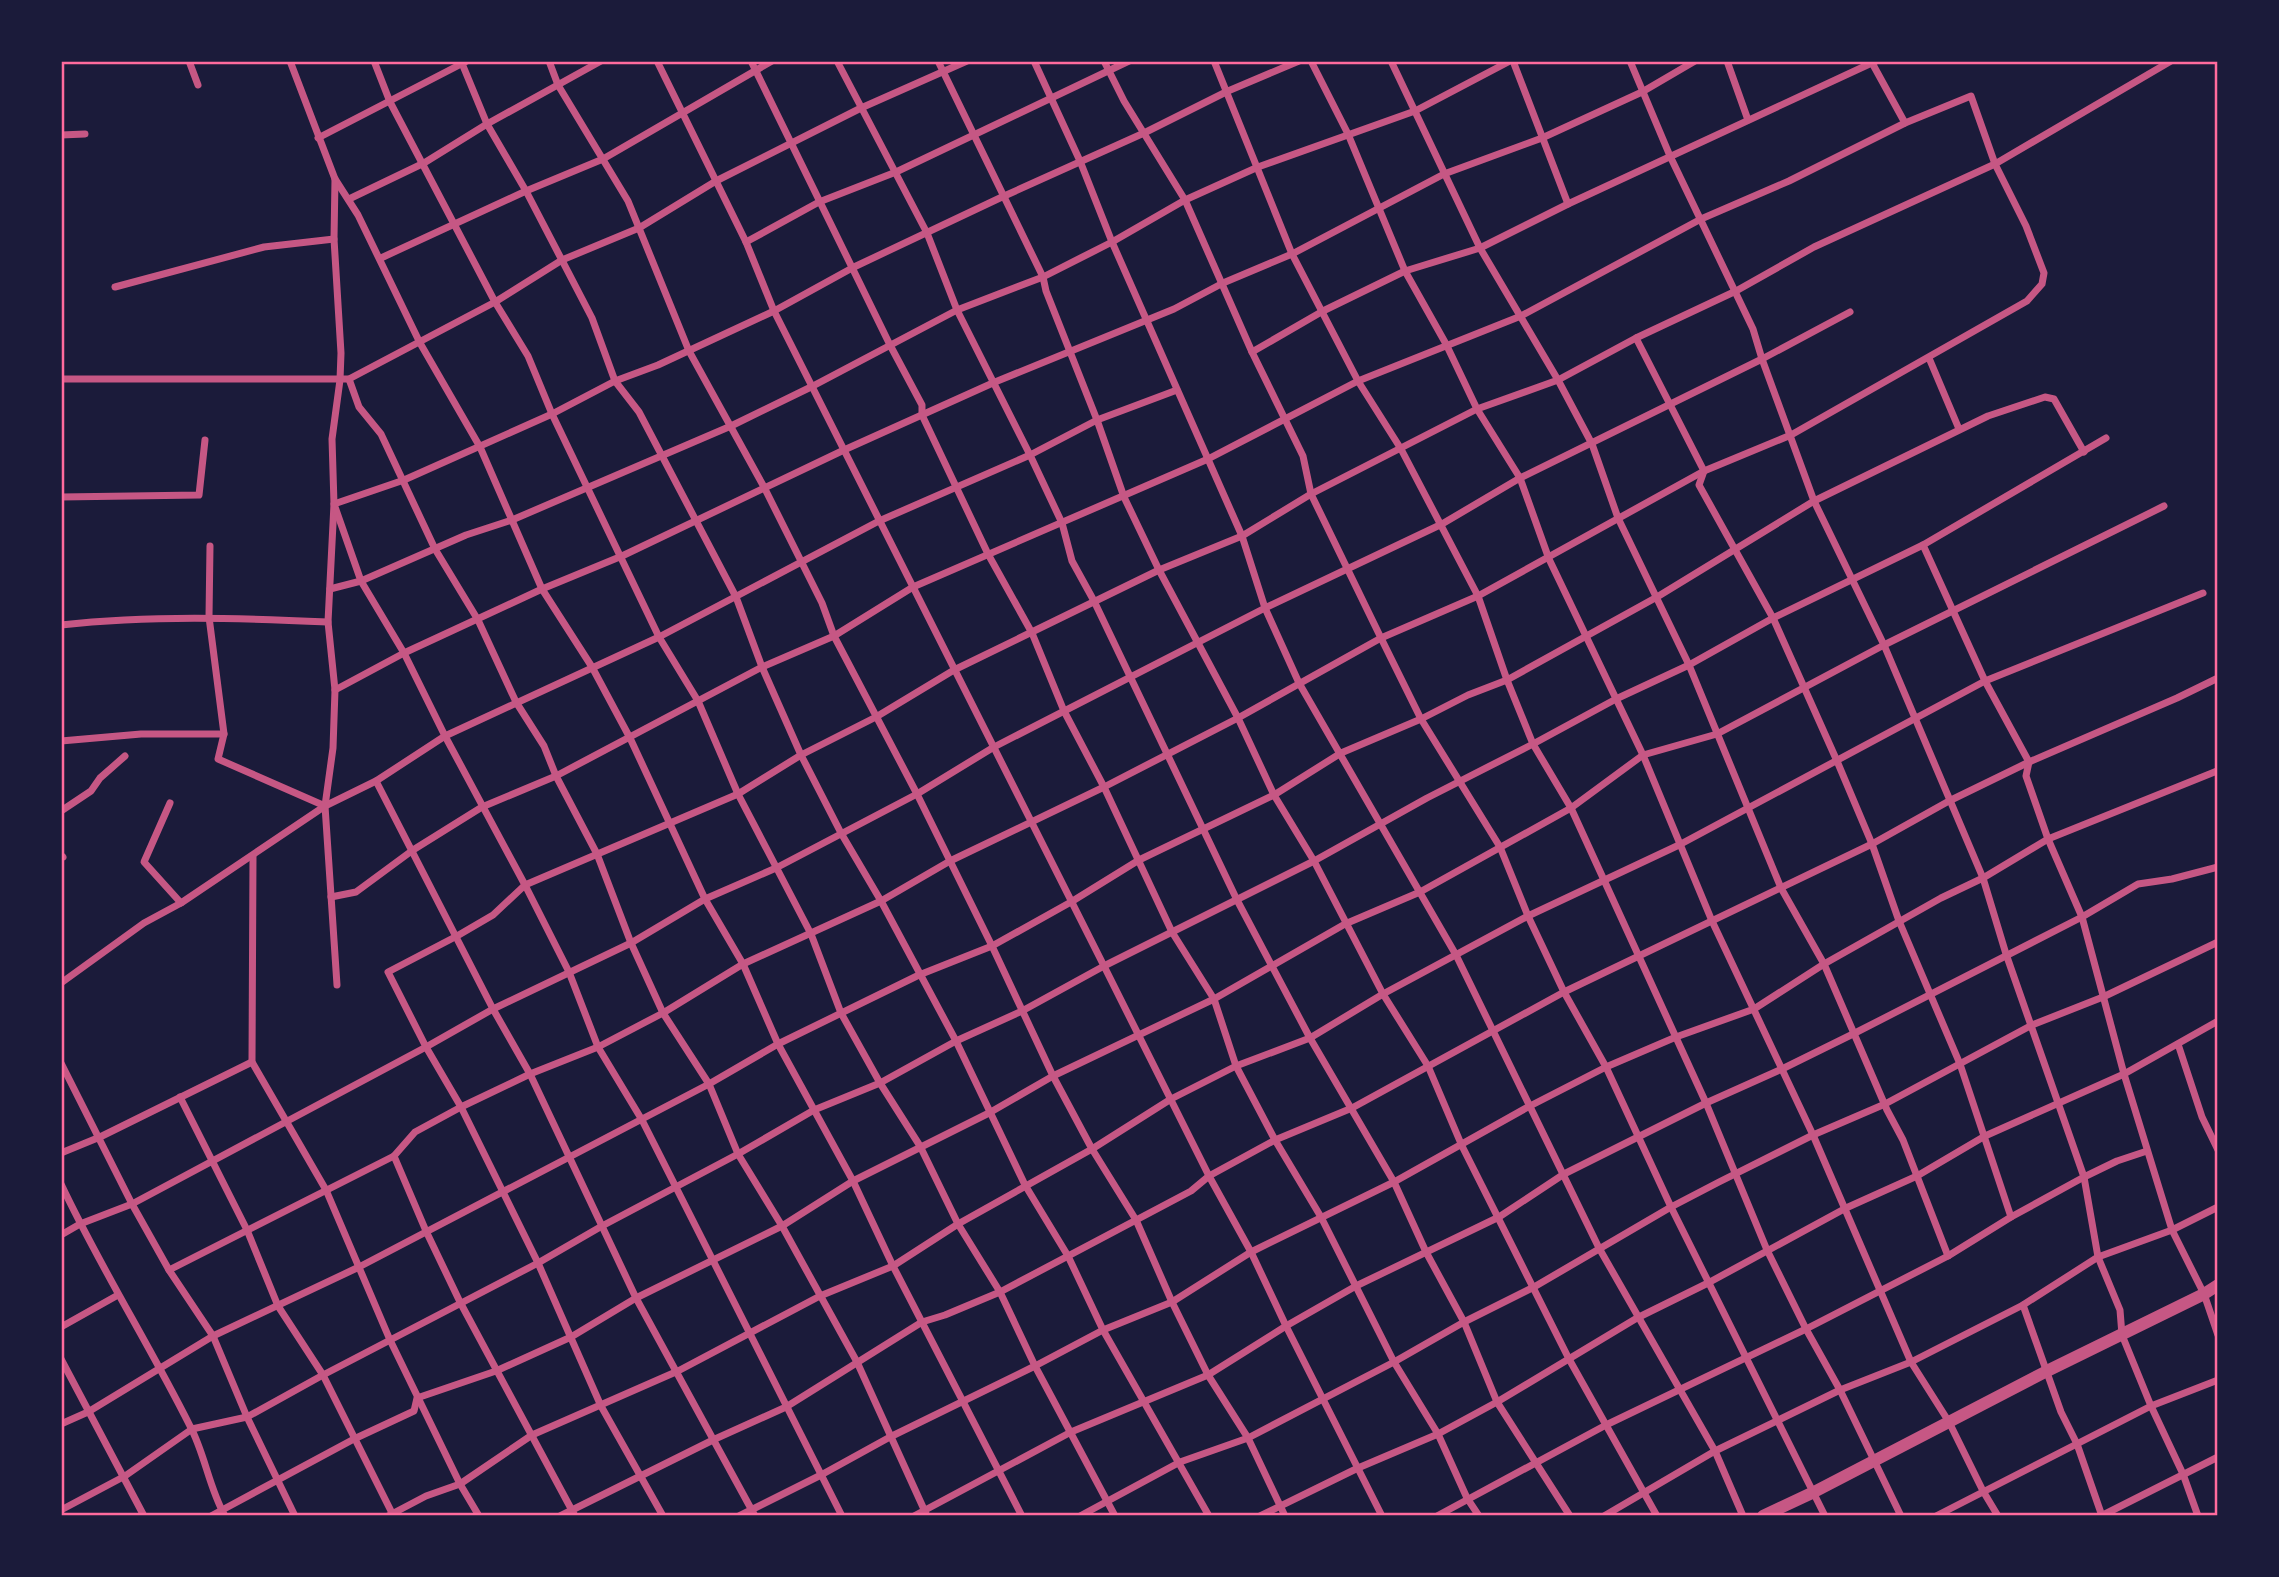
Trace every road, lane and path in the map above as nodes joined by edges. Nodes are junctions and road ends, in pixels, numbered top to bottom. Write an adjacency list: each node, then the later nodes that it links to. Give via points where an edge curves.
1 (189, 61): 29 (street)
2 (290, 61): 46 (street)
3 (374, 61): 34 (street)
4 (549, 61): 30 (street)
5 (601, 61): 30 (street)
6 (657, 61): 37 (street)
7 (751, 61): 27 (street)
8 (772, 61): 27 (street)
9 (837, 61): 35 (street)
10 (937, 61): 28 (street)
11 (967, 61): 28 (street)
12 (1034, 61): 33 (street)
13 (1104, 61): 26 (street)
14 (1129, 61): 26 (street)
15 (1214, 61): 31 (street)
16 (1299, 61): 31 (street)
17 (1311, 61): 43 (street)
18 (1391, 61): 36 (street)
19 (1511, 61): 36 (street); 47 (street)
20 (1630, 61): 32 (street)
21 (1695, 61): 32 (street)
22 (1727, 61): 38 (street)
23 (2171, 61): 53 (street)
24 (463, 62): 34 (street); 40 (street)
25 (1873, 62): 38 (street); 39 (street)
26 (1109, 70): 33 (street); 41 (street)
27 (755, 71): 37 (street); 48 (street)
28 (943, 71): 35 (street); 45 (street)
29 (198, 85)
30 (558, 85): 40 (street); 50 (street)
31 (1228, 91): 41 (street); 54 (street)
32 (1642, 92): 47 (street); 49 (street)
33 (1052, 98): 45 (street); 51 (street)
34 (390, 102): 46 (street); 52 (street)
35 (860, 108): 48 (street); 55 (street)
36 (1415, 111): 43 (street); 56 (street)
37 (683, 114): 50 (street); 58 (street)
38 (1748, 120): 49 (street)
39 (1905, 123): 53 (street, via 1971,96); 66 (street)
40 (487, 124): 52 (street); 59 (street)
41 (1144, 133): 51 (street); 62 (street)
42 (85, 134): 44 (street)
43 (1348, 134): 54 (street); 65 (street)
44 (61, 135)
45 (973, 136): 55 (street); 60 (street)
46 (318, 138): 57 (street)
47 (1542, 138): 56 (street); 64 (street)
48 (791, 143): 58 (street); 63 (street)
49 (1670, 156): 64 (street); 66 (street)
50 (603, 159): 59 (street); 68 (street)
51 (1080, 161): 60 (street); 72 (street)
52 (424, 163): 61 (street); 67 (street)
53 (1995, 164): 82 (street, via 1814,247); 97 (street, via 2045,273 2042,284 2027,301)
54 (1258, 167): 62 (street); 74 (street)
55 (896, 172): 63 (street); 69 (street)
56 (1444, 174): 65 (street); 73 (street)
57 (335, 178): 61 (street); 70 (street)
58 (716, 181): 68 (street); 71 (street)
59 (526, 191): 67 (street); 76 (street)
60 (1002, 197): 69 (street); 79 (street)
61 (349, 199): 75 (street)
62 (1185, 200): 72 (street); 80 (street)
63 (819, 202): 71 (street); 77 (street)
64 (1568, 204): 73 (street)
65 (1379, 207): 74 (street); 78 (street)
66 (1701, 219): 82 (street); 88 (street)
67 (454, 225): 75 (street); 83 (street)
68 (639, 228): 76 (street); 94 (street)
69 (927, 233): 77 (street); 84 (street)
70 (334, 239): 81 (street, via 264,247); 101 (street)
71 (746, 242): 85 (street)
72 (1112, 242): 79 (street); 89 (street)
73 (1480, 248): 78 (street); 88 (street)
74 (1292, 254): 80 (street); 86 (street)
75 (381, 258): 91 (street)
76 (562, 260): 83 (street); 103 (street, via 592,318)
77 (854, 267): 85 (street); 93 (street)
78 (1405, 271): 86 (street); 92 (street)
79 (1043, 277): 84 (street); 95 (street)
80 (1223, 284): 89 (street); 96 (street)
81 (115, 287)
82 (1736, 291): 90 (street); 98 (street)
83 (495, 302): 91 (street); 110 (street, via 528,356)
84 (957, 310): 93 (street); 105 (street)
85 (774, 311): 94 (street); 106 (street)
86 (1323, 311): 96 (street); 104 (street)
87 (1850, 312): 98 (street)
88 (1521, 316): 92 (street); 102 (street)
89 (1146, 319): 95 (street); 107 (street)
90 (1636, 338): 102 (street); 108 (street)
91 (421, 343): 100 (street); 120 (street)
92 (1446, 344): 104 (street); 109 (street)
93 (890, 345): 106 (street); 111 (street, via 922,405)
94 (689, 351): 103 (street); 114 (street)
95 (1069, 351): 105 (street); 113 (street)
96 (1252, 352): 112 (street)
97 (1929, 358): 115 (street); 116 (street)
98 (1762, 359): 108 (street); 116 (street)
99 (61, 379): 101 (street)
100 (349, 379): 101 (street); 129 (street, via 359,407 381,434)
101 (340, 380): 137 (street, via 332,439)
102 (1558, 380): 109 (street); 119 (street)
103 (615, 381): 110 (street); 124 (street, via 639,412)
104 (1357, 381): 112 (street); 121 (street)
105 (995, 382): 111 (street); 125 (street)
106 (811, 387): 114 (street); 122 (street)
107 (1177, 390): 113 (street); 126 (street)
108 (1670, 403): 119 (street); 127 (street)
109 (1477, 409): 121 (street); 128 (street)
110 (552, 414): 120 (street); 131 (street)
111 (922, 415): 122 (street); 130 (street)
112 (1284, 419): 126 (street); 133 (street, via 1303,456)
113 (1097, 420): 125 (street); 135 (street)
114 (732, 426): 124 (street); 132 (street)
115 (1959, 429): 123 (street, via 2045,397 2054,399); 136 (street)
116 (1791, 435): 127 (street); 136 (street)
117 (2106, 438): 123 (street)
118 (205, 440): 134 (street, via 199,495)
119 (1592, 444): 128 (street); 139 (street)
120 (480, 447): 129 (street); 140 (street)
121 (1401, 449): 133 (street); 144 (street)
122 (844, 450): 132 (street); 142 (street)
123 (2084, 452): 146 (street)
124 (661, 455): 131 (street); 141 (street)
125 (1030, 455): 130 (street); 143 (street)
126 (1208, 458): 135 (street); 145 (street)
127 (1704, 471): 139 (street); 149 (street, via 1699,485)
128 (1520, 478): 144 (street); 152 (street)
129 (404, 480): 137 (street); 148 (street)
130 (956, 486): 142 (street); 150 (street)
131 (588, 487): 140 (street); 151 (street)
132 (764, 487): 141 (street); 153 (street)
133 (1311, 494): 145 (street); 154 (street)
134 (61, 496)
135 (1124, 497): 143 (street); 155 (street)
136 (1814, 501): 149 (street); 156 (street)
137 (334, 504): 157 (street); 159 (street)
138 (2164, 506): 167 (street)
139 (1618, 518): 152 (street); 164 (street)
140 (512, 520): 148 (street); 160 (street)
141 (697, 520): 151 (street); 163 (street)
142 (879, 521): 153 (street); 158 (street)
143 (1062, 523): 150 (street); 165 (street, via 1072,561)
144 (1442, 524): 154 (street); 162 (street)
145 (1242, 536): 155 (street); 166 (street)
146 (1923, 545): 156 (street); 167 (street)
147 (211, 546): 168 (street)
148 (435, 549): 157 (street); 170 (street)
149 (1735, 550): 164 (street); 169 (street)
150 (988, 554): 158 (street); 173 (street)
151 (622, 556): 160 (street); 176 (street)
152 (1549, 559): 162 (street); 175 (street)
153 (802, 563): 163 (street); 174 (street)
154 (1348, 567): 166 (street); 177 (street)
155 (1159, 570): 165 (street); 178 (street)
156 (1853, 580): 169 (street); 179 (street)
157 (361, 581): 159 (street); 180 (street)
158 (913, 587): 174 (street); 184 (street)
159 (330, 589): 171 (street)
160 (542, 589): 170 (street); 182 (street)
161 (2203, 593): 188 (street)
162 (1478, 596): 177 (street); 187 (street)
163 (736, 597): 176 (street); 183 (street)
164 (1657, 597): 175 (street); 181 (street)
165 (1094, 601): 173 (street); 185 (street)
166 (1265, 608): 178 (street); 189 (street)
167 (1952, 613): 179 (street); 188 (street)
168 (209, 617): 171 (street); 172 (street); 200 (street)
169 (1773, 618): 181 (street); 190 (street)
170 (478, 620): 180 (street); 194 (street)
171 (328, 622): 191 (street)
172 (61, 625)
173 (1032, 633): 184 (street); 195 (street)
174 (834, 636): 183 (street); 196 (street)
175 (1587, 636): 187 (street); 192 (street)
176 (659, 637): 182 (street); 193 (street)
177 (1381, 638): 189 (street); 198 (street)
178 (1199, 644): 185 (street); 197 (street)
179 (1884, 645): 190 (street); 199 (street)
180 (404, 653): 191 (street); 202 (street)
181 (1689, 664): 192 (street); 201 (street)
182 (592, 667): 194 (street); 203 (street)
183 (762, 667): 193 (street); 209 (street)
184 (954, 670): 196 (street); 206 (street)
185 (1130, 678): 195 (street); 207 (street)
186 (2218, 678): 213 (street)
187 (1507, 680): 198 (street); 205 (street)
188 (1985, 681): 199 (street); 213 (street)
189 (1299, 683): 197 (street); 208 (street)
190 (1804, 688): 201 (street); 212 (street)
191 (335, 690): 224 (street)
192 (1616, 699): 205 (street); 210 (street)
193 (698, 701): 203 (street); 219 (street)
194 (516, 702): 202 (street); 215 (street, via 544,746)
195 (1064, 711): 206 (street); 218 (street)
196 (876, 717): 209 (street); 220 (street)
197 (1238, 718): 207 (street); 221 (street)
198 (1421, 719): 208 (street); 217 (street)
199 (1916, 719): 212 (street); 222 (street)
200 (224, 734): 204 (street, via 141,734); 224 (street, via 218,759)
201 (1717, 734): 210 (street); 226 (street)
202 (445, 737): 216 (street); 225 (street)
203 (630, 738): 215 (street); 231 (street)
204 (61, 741)
205 (1533, 744): 217 (street); 227 (street)
206 (993, 747): 220 (street); 229 (street)
207 (1167, 753): 218 (street); 232 (street)
208 (1341, 753): 221 (street); 230 (street)
209 (801, 755): 219 (street); 233 (street)
210 (1643, 755): 227 (street); 236 (street)
211 (125, 756): 228 (street, via 92,791)
212 (1837, 761): 226 (street); 235 (street)
213 (2029, 762): 222 (street); 234 (street, via 2026,776)
214 (2217, 771): 234 (street)
215 (556, 776): 225 (street); 239 (street)
216 (376, 780): 224 (street); 238 (street)
217 (1460, 782): 230 (street); 237 (street)
218 (1104, 787): 229 (street); 241 (street)
219 (738, 794): 231 (street); 245 (street)
220 (917, 794): 233 (street); 242 (street)
221 (1274, 795): 232 (street); 243 (street)
222 (1949, 801): 235 (street); 246 (street)
223 (170, 803): 256 (street, via 144,862)
224 (325, 806): 240 (street); 251 (street)
225 (482, 807): 238 (street); 248 (street)
226 (1748, 807): 236 (street); 249 (street)
227 (1571, 808): 237 (street); 247 (street)
228 (61, 811)
229 (1031, 822): 242 (street); 255 (street)
230 (1381, 823): 243 (street); 250 (street)
231 (669, 824): 239 (street); 252 (street)
232 (1203, 828): 241 (street); 253 (street)
233 (841, 832): 245 (street); 254 (street)
234 (2048, 839): 246 (street); 258 (street)
235 (1872, 844): 249 (street); 260 (street)
236 (1679, 845): 247 (street); 259 (street)
237 (1500, 847): 250 (street); 257 (street)
238 (413, 850): 251 (street, via 356,892); 264 (street)
239 (597, 854): 248 (street); 266 (street)
240 (253, 856): 256 (street); 301 (street)
241 (1139, 860): 255 (street); 262 (street)
242 (950, 861): 254 (street); 267 (street)
243 (1314, 861): 253 (street); 261 (street)
244 (2218, 867): 258 (street, via 2138,884)
245 (776, 868): 252 (street); 263 (street)
246 (1983, 878): 260 (street); 268 (street)
247 (1604, 880): 257 (street); 270 (street)
248 (525, 885): 264 (street, via 493,915); 275 (street)
249 (1781, 888): 259 (street); 272 (street)
250 (1420, 892): 261 (street); 269 (street)
251 (331, 897): 278 (street)
252 (705, 899): 266 (street); 271 (street)
253 (1237, 900): 262 (street); 274 (street)
254 (881, 901): 263 (street); 276 (street)
255 (1071, 902): 267 (street); 273 (street)
256 (181, 903): 277 (street, via 144,923)
257 (1528, 916): 269 (street); 279 (street)
258 (2082, 917): 268 (street); 282 (street)
259 (1712, 921): 270 (street); 285 (street)
260 (1899, 921): 272 (street); 281 (street)
261 (1345, 924): 274 (street); 280 (street)
262 (1172, 932): 273 (street); 283 (street)
263 (811, 934): 271 (street); 288 (street)
264 (457, 936): 284 (street); 299 (street, via 388,972)
265 (2218, 942): 282 (street)
266 (631, 943): 275 (street); 287 (street)
267 (992, 946): 276 (street); 286 (street)
268 (2006, 954): 281 (street); 290 (street)
269 (1456, 955): 280 (street); 291 (street)
270 (1638, 957): 279 (street); 294 (street)
271 (743, 964): 287 (street); 297 (street)
272 (1824, 964): 285 (street); 292 (street)
273 (1104, 966): 286 (street); 293 (street)
274 (1274, 966): 283 (street); 295 (street)
275 (569, 972): 284 (street); 300 (street)
276 (919, 975): 288 (street); 296 (street)
277 (61, 983)
278 (337, 985)
279 (1564, 992): 291 (street); 306 (street)
280 (1383, 994): 295 (street); 305 (street)
281 (1930, 995): 292 (street); 303 (street)
282 (2103, 997): 290 (street); 309 (street)
283 (1214, 999): 293 (street); 304 (street)
284 (493, 1009): 299 (street); 308 (street)
285 (1754, 1009): 294 (street); 307 (street)
286 (1022, 1011): 296 (street); 310 (street)
287 (663, 1013): 300 (street); 312 (street)
288 (841, 1013): 297 (street); 311 (street)
289 (2218, 1021): 298 (street)
290 (2032, 1024): 303 (street); 316 (street)
291 (1493, 1030): 305 (street); 319 (street)
292 (1853, 1034): 307 (street); 317 (street)
293 (1137, 1036): 310 (street); 314 (street)
294 (1676, 1037): 306 (street); 315 (street)
295 (1310, 1038): 304 (street); 320 (street)
296 (956, 1041): 311 (street); 322 (street)
297 (778, 1044): 312 (street); 321 (street)
298 (2178, 1044): 309 (street); 333 (street)
299 (426, 1047): 318 (street); 324 (street)
300 (598, 1047): 308 (street); 323 (street)
301 (252, 1062): 313 (street); 324 (street)
302 (61, 1063): 328 (street)
303 (1960, 1064): 317 (street); 327 (street)
304 (1236, 1066): 314 (street); 329 (street)
305 (1428, 1066): 320 (street); 331 (street)
306 (1606, 1067): 319 (street); 326 (street)
307 (1782, 1069): 315 (street); 325 (street)
308 (530, 1074): 318 (street); 338 (street)
309 (2124, 1074): 316 (street); 334 (street)
310 (1053, 1076): 322 (street); 332 (street)
311 (880, 1083): 321 (street); 330 (street)
312 (709, 1084): 323 (street); 336 (street)
313 (180, 1097): 328 (street); 339 (street)
314 (1171, 1099): 332 (street); 342 (street)
315 (1706, 1103): 326 (street); 341 (street)
316 (2058, 1103): 327 (street); 344 (street)
317 (1885, 1104): 325 (street); 343 (street)
318 (461, 1107): 337 (street, via 415,1132); 351 (street)
319 (1528, 1107): 331 (street); 340 (street)
320 (1352, 1108): 329 (street); 346 (street)
321 (814, 1110): 336 (street); 345 (street)
322 (989, 1113): 330 (street); 348 (street)
323 (642, 1119): 338 (street); 349 (street)
324 (286, 1121): 339 (street); 350 (street)
325 (1813, 1135): 341 (street); 355 (street)
326 (1638, 1136): 340 (street); 354 (street)
327 (1985, 1136): 343 (street); 358 (street)
328 (100, 1137): 335 (street); 352 (street)
329 (1275, 1140): 342 (street); 356 (street)
330 (920, 1146): 345 (street); 361 (street)
331 (1462, 1146): 346 (street); 357 (street)
332 (1092, 1149): 348 (street); 359 (street)
333 (2218, 1150)
334 (2147, 1151): 344 (street); 365 (street)
335 (61, 1153)
336 (738, 1154): 349 (street); 363 (street)
337 (394, 1156): 350 (street); 366 (street)
338 (569, 1157): 351 (street); 362 (street)
339 (211, 1160): 352 (street); 364 (street)
340 (1564, 1174): 357 (street); 368 (street)
341 (1734, 1174): 354 (street); 369 (street)
342 (1209, 1176): 359 (street, via 1191,1191); 370 (street)
343 (1917, 1176): 355 (street); 373 (street)
344 (2084, 1177): 358 (street); 374 (street)
345 (853, 1181): 363 (street); 377 (street)
346 (1394, 1182): 356 (street); 371 (street)
347 (61, 1184): 360 (street)
348 (1025, 1185): 361 (street); 372 (street)
349 (675, 1187): 362 (street); 375 (street)
350 (326, 1190): 364 (street); 378 (street)
351 (503, 1192): 366 (street); 376 (street)
352 (132, 1203): 360 (street); 379 (street)
353 (2218, 1206): 365 (street)
354 (1671, 1207): 368 (street); 380 (street)
355 (1846, 1208): 369 (street); 384 (street)
356 (1321, 1216): 370 (street); 382 (street)
357 (1499, 1217): 371 (street); 383 (street)
358 (2011, 1217): 373 (street)
359 (1136, 1220): 372 (street); 390 (street)
360 (80, 1224): 367 (street); 387 (street)
361 (958, 1224): 377 (street); 385 (street)
362 (602, 1226): 376 (street); 389 (street)
363 (782, 1226): 375 (street); 388 (street)
364 (247, 1230): 379 (street); 393 (street)
365 (2172, 1230): 374 (street); 386 (street)
366 (426, 1231): 378 (street); 391 (street)
367 (61, 1235)
368 (1599, 1248): 383 (street); 394 (street)
369 (1766, 1250): 380 (street); 399 (street)
370 (1251, 1252): 390 (street); 397 (street)
371 (1426, 1252): 382 (street); 396 (street)
372 (1068, 1256): 385 (street); 400 (street)
373 (1948, 1256): 384 (street)
374 (2098, 1257): 392 (street); 402 (street, via 2120,1310)
375 (713, 1259): 389 (street); 401 (street)
376 (538, 1263): 391 (street); 405 (street)
377 (893, 1266): 388 (street); 395 (street)
378 (359, 1267): 393 (street); 406 (street)
379 (169, 1270): 404 (street)
380 (1708, 1283): 394 (street); 407 (street)
381 (2218, 1285): 386 (street)
382 (1356, 1286): 397 (street); 411 (street)
383 (1534, 1287): 396 (street); 409 (street)
384 (1880, 1291): 399 (street); 412 (street)
385 (1000, 1292): 395 (street); 413 (street)
386 (2204, 1294): 402 (street); 403 (street)
387 (118, 1295): 398 (street); 414 (street)
388 (820, 1296): 401 (street); 410 (street)
389 (636, 1297): 405 (street); 416 (street)
390 (1172, 1302): 400 (street); 419 (street)
391 (460, 1303): 406 (street); 415 (street)
392 (2023, 1305): 412 (street); 417 (street)
393 (278, 1306): 404 (street); 418 (street)
394 (1637, 1318): 409 (street); 421 (street)
395 (922, 1322): 410 (street); 426 (street)
396 (1465, 1322): 411 (street); 427 (street)
397 (1286, 1326): 419 (street); 424 (street)
398 (61, 1327)
399 (1806, 1329): 407 (street); 422 (street)
400 (1103, 1330): 413 (street); 425 (street)
401 (748, 1333): 416 (street); 430 (street)
402 (2122, 1335): 417 (street); 429 (street)
403 (2218, 1335)
404 (213, 1336): 414 (street); 432 (street)
405 (571, 1337): 415 (street); 428 (street)
406 (390, 1339): 418 (street); 423 (street)
407 (1746, 1356): 421 (street); 433 (street)
408 (61, 1359): 431 (street)
409 (1569, 1359): 427 (street); 436 (street)
410 (857, 1362): 430 (street); 441 (street)
411 (1394, 1362): 424 (street); 439 (street)
412 (1911, 1362): 422 (street); 434 (street)
413 (1035, 1366): 426 (street); 438 (street)
414 (160, 1367): 431 (street); 437 (street)
415 (496, 1371): 423 (street); 440 (street)
416 (678, 1371): 428 (street); 444 (street)
417 (2048, 1371): 434 (street); 445 (street)
418 (323, 1375): 432 (street); 443 (street)
419 (1208, 1375): 425 (street); 442 (street)
420 (2218, 1380): 429 (street)
421 (1681, 1390): 436 (street); 446 (street)
422 (1840, 1390): 433 (street); 448 (street)
423 (417, 1398): 443 (street, via 414,1411); 458 (street)
424 (1323, 1398): 442 (street); 451 (street)
425 (1144, 1400): 438 (street); 449 (street)
426 (962, 1401): 441 (street); 452 (street)
427 (1497, 1402): 439 (street); 450 (street)
428 (601, 1406): 440 (street); 456 (street)
429 (2151, 1406): 445 (street); 454 (street)
430 (786, 1407): 444 (street); 453 (street)
431 (88, 1412): 435 (street); 455 (street)
432 (247, 1417): 437 (street); 457 (street)
433 (1778, 1422): 446 (street); 460 (street)
434 (1949, 1422): 448 (street); 459 (street)
435 (61, 1424)
436 (1606, 1425): 450 (street); 461 (street)
437 (192, 1429): 455 (street); 466 (street)
438 (1071, 1432): 452 (street); 463 (street)
439 (1438, 1434): 451 (street); 462 (street)
440 (532, 1435): 458 (street); 467 (street)
441 (890, 1437): 453 (street); 469 (street)
442 (1248, 1438): 449 (street); 464 (street)
443 (354, 1439): 457 (street); 470 (street)
444 (715, 1439): 456 (street); 468 (street)
445 (2077, 1444): 459 (street); 498 (street)
446 (1715, 1451): 461 (street); 492 (street)
447 (2218, 1457): 454 (street)
448 (1875, 1460): 460 (street); 495 (street)
449 (1180, 1462): 463 (street); 483 (street)
450 (1537, 1463): 462 (street); 489 (street)
451 (1358, 1468): 464 (street); 486 (street)
452 (997, 1470): 469 (street); 480 (street)
453 (821, 1475): 468 (street); 478 (street)
454 (2183, 1475): 498 (street); 499 (street)
455 (125, 1476): 465 (street); 471 (street)
456 (641, 1476): 467 (street); 476 (street)
457 (275, 1479): 466 (street); 473 (street)
458 (460, 1483): 470 (street); 474 (street)
459 (1983, 1491): 496 (street); 497 (street)
460 (1814, 1492): 493 (street); 494 (street)
461 (1646, 1493): 490 (street); 491 (street)
462 (1467, 1498): 487 (street); 488 (street)
463 (1108, 1501): 481 (street); 482 (street)
464 (1281, 1506): 484 (street); 485 (street)
465 (61, 1510)
466 (223, 1512): 472 (street)
467 (573, 1512): 475 (street)
468 (754, 1512): 477 (street)
469 (925, 1513): 479 (street)
470 (391, 1515)
471 (144, 1516)
472 (211, 1516)
473 (295, 1516)
474 (479, 1516)
475 (560, 1516)
476 (663, 1516)
477 (739, 1516)
478 (842, 1516)
479 (914, 1516)
480 (1022, 1516)
481 (1080, 1516)
482 (1115, 1516)
483 (1209, 1516)
484 (1260, 1516)
485 (1285, 1516)
486 (1382, 1516)
487 (1437, 1516)
488 (1479, 1516)
489 (1570, 1516)
490 (1604, 1516)
491 (1657, 1516)
492 (1743, 1516)
493 (1763, 1516)
494 (1825, 1516)
495 (1901, 1516)
496 (1937, 1516)
497 (1998, 1516)
498 (2101, 1516)
499 (2198, 1516)

